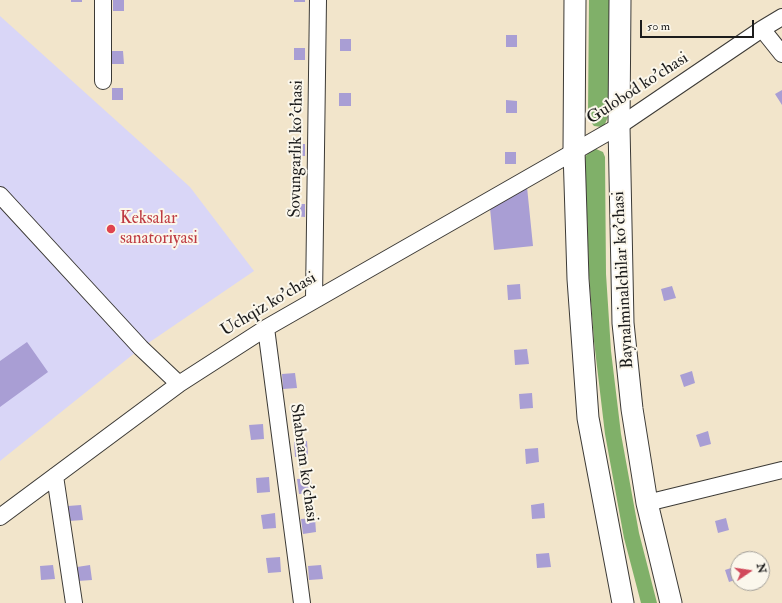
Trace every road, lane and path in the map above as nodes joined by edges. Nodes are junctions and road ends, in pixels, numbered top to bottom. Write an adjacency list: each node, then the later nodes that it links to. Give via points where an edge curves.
1 (103, 0): 8 (street)
2 (318, 0): 12 (street, Sovungarlik ko'chasi)
3 (575, 0): 10 (main road)
4 (620, 0): 9 (main road, Baynalminalchilar ko’chasi)
5 (782, 17): 6 (street, Gulobod ko'chasi)
6 (762, 28): 7 (street); 9 (street, Gulobod ko'chasi)
7 (782, 54)
8 (103, 81)
9 (618, 126): 10 (street, Gulobod ko'chasi); 17 (main road, Baynalminalchilar ko’chasi, via 623,323 632,409)
10 (574, 151): 12 (street, Uchqiz ko'chasi); 21 (main road, via 578,279 588,418)
11 (0, 196): 14 (street, via 141,348)
12 (314, 299): 13 (street, Uchqiz ko'chasi)
13 (266, 328): 14 (street, Uchqiz ko'chasi); 20 (street, Shabnam ko'chasi)
14 (179, 384): 16 (street, Uchqiz ko'chasi)
15 (782, 470): 17 (street)
16 (55, 476): 18 (street, Uchqiz ko'chasi); 19 (street)
17 (647, 502): 22 (main road, Baynalminalchilar ko’chasi)
18 (0, 517)
19 (74, 603)
20 (302, 603)
21 (623, 603)
22 (671, 603)

